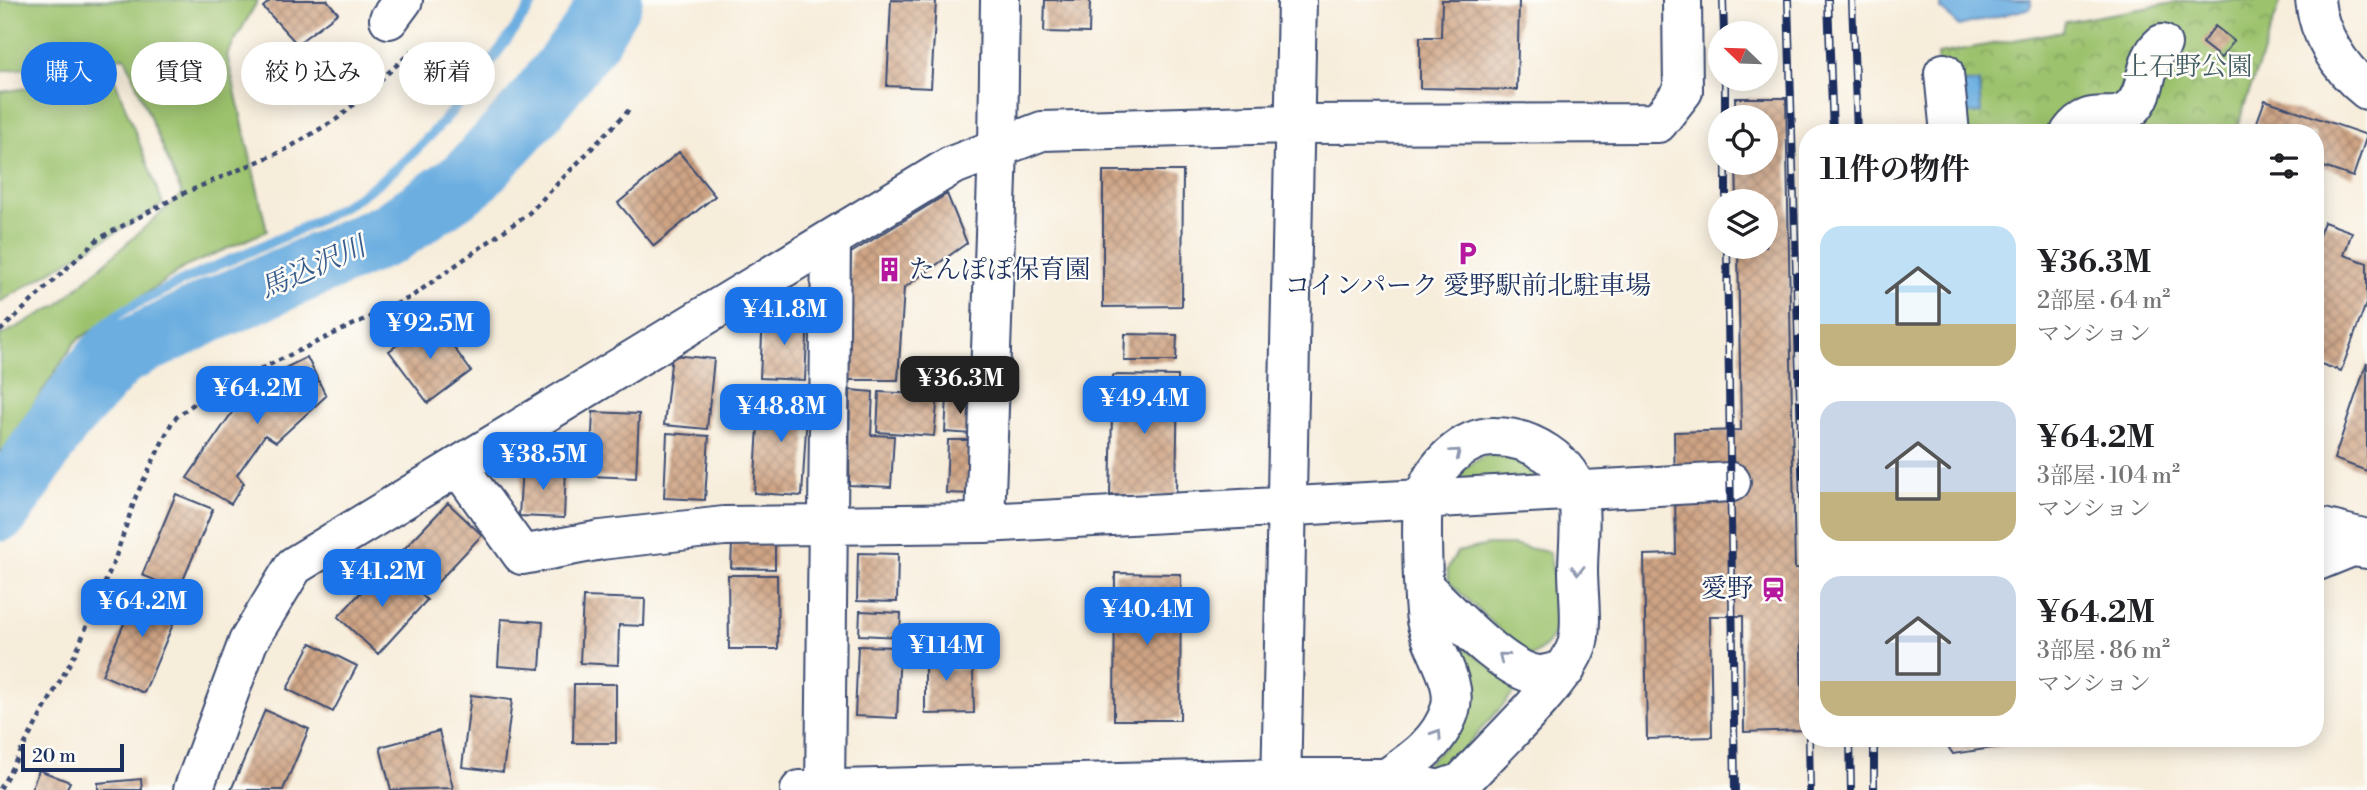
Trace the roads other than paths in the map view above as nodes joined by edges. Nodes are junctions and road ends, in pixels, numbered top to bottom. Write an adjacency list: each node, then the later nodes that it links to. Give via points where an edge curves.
1 (1000, 0): 11 (street)
2 (1297, 0): 8 (street)
3 (1682, 0): 8 (street, via 1683,91 1658,123)
4 (2315, 0): 7 (street, via 2316,15 2335,57)
5 (2162, 44): 10 (street, via 2149,62 2134,106 2123,114 2087,116)
6 (1944, 73): 9 (street)
7 (2367, 90)
8 (1293, 124): 11 (street, via 1042,131); 24 (street)
9 (1949, 124)
10 (2076, 124)
11 (998, 148): 12 (street, via 951,166); 15 (street)
12 (831, 239): 13 (street); 16 (street)
13 (458, 466): 16 (street, via 522,555 601,540 724,526); 26 (street, via 295,566 248,642)
14 (1731, 482): 15 (street)
15 (985, 523): 16 (street)
16 (829, 524): 25 (street)
17 (2324, 528): 18 (street)
18 (2367, 539)
19 (2367, 549): 20 (street, via 2353,547)
20 (2324, 558)
21 (1425, 588): 22 (street, one-way to 21, via 1541,675 1507,662); 22 (street, one-way to 22, via 1423,499 1436,473 1459,448 1485,437 1514,437 1539,448 1564,467 1578,496 1578,643); 23 (street, one-way to 21, via 1437,737 1451,708 1450,684 1426,619)
22 (1566, 669): 23 (street, via 1462,782 1439,790)
23 (1387, 778): 24 (street)
24 (1281, 784): 25 (street)
25 (817, 789)
26 (193, 790)

